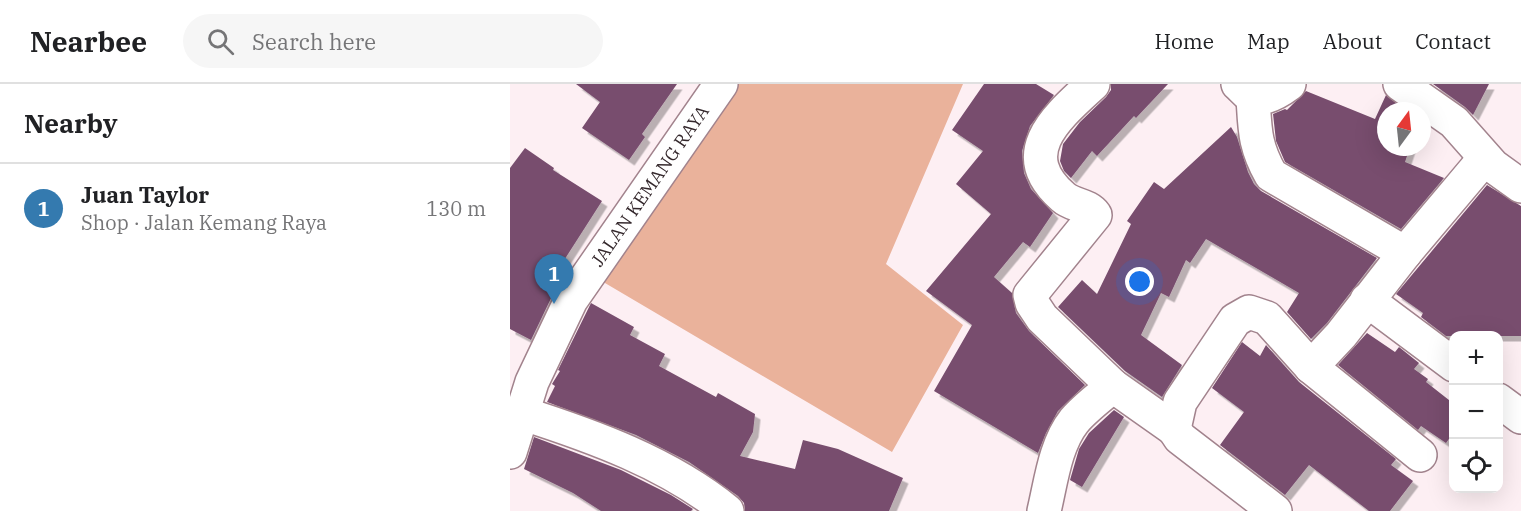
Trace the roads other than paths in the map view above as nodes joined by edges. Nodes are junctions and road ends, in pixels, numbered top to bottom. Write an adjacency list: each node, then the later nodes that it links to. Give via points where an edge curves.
1 (721, 84): 14 (street, JALAN KEMANG RAYA, via 571,300)
2 (1093, 84): 12 (street, via 1049,129 1040,146 1040,165 1048,183 1066,200 1088,208 1095,215 1030,295 1042,318)
3 (1289, 84): 5 (street, via 1264,97)
4 (1400, 84): 6 (street, via 1454,122)
5 (1246, 90): 8 (street, via 1255,140 1271,174)
6 (1485, 158): 7 (street); 8 (street)
7 (1521, 186)
8 (1405, 253): 9 (street)
9 (1367, 300): 10 (street); 11 (street)
10 (1449, 362)
11 (1311, 366): 16 (street, via 1267,318 1249,312 1241,315 1180,402); 18 (street)
12 (1113, 386): 16 (street); 20 (street, via 1074,422 1065,437)
13 (1503, 404): 15 (street)
14 (521, 413): 17 (street, JALAN KEMANG RAYA); 19 (street, via 639,457 710,496)
15 (1521, 417)
16 (1174, 429): 21 (street, via 1180,438)
17 (510, 452)
18 (1419, 455)
19 (727, 511)
20 (1044, 511)
21 (1275, 511)

